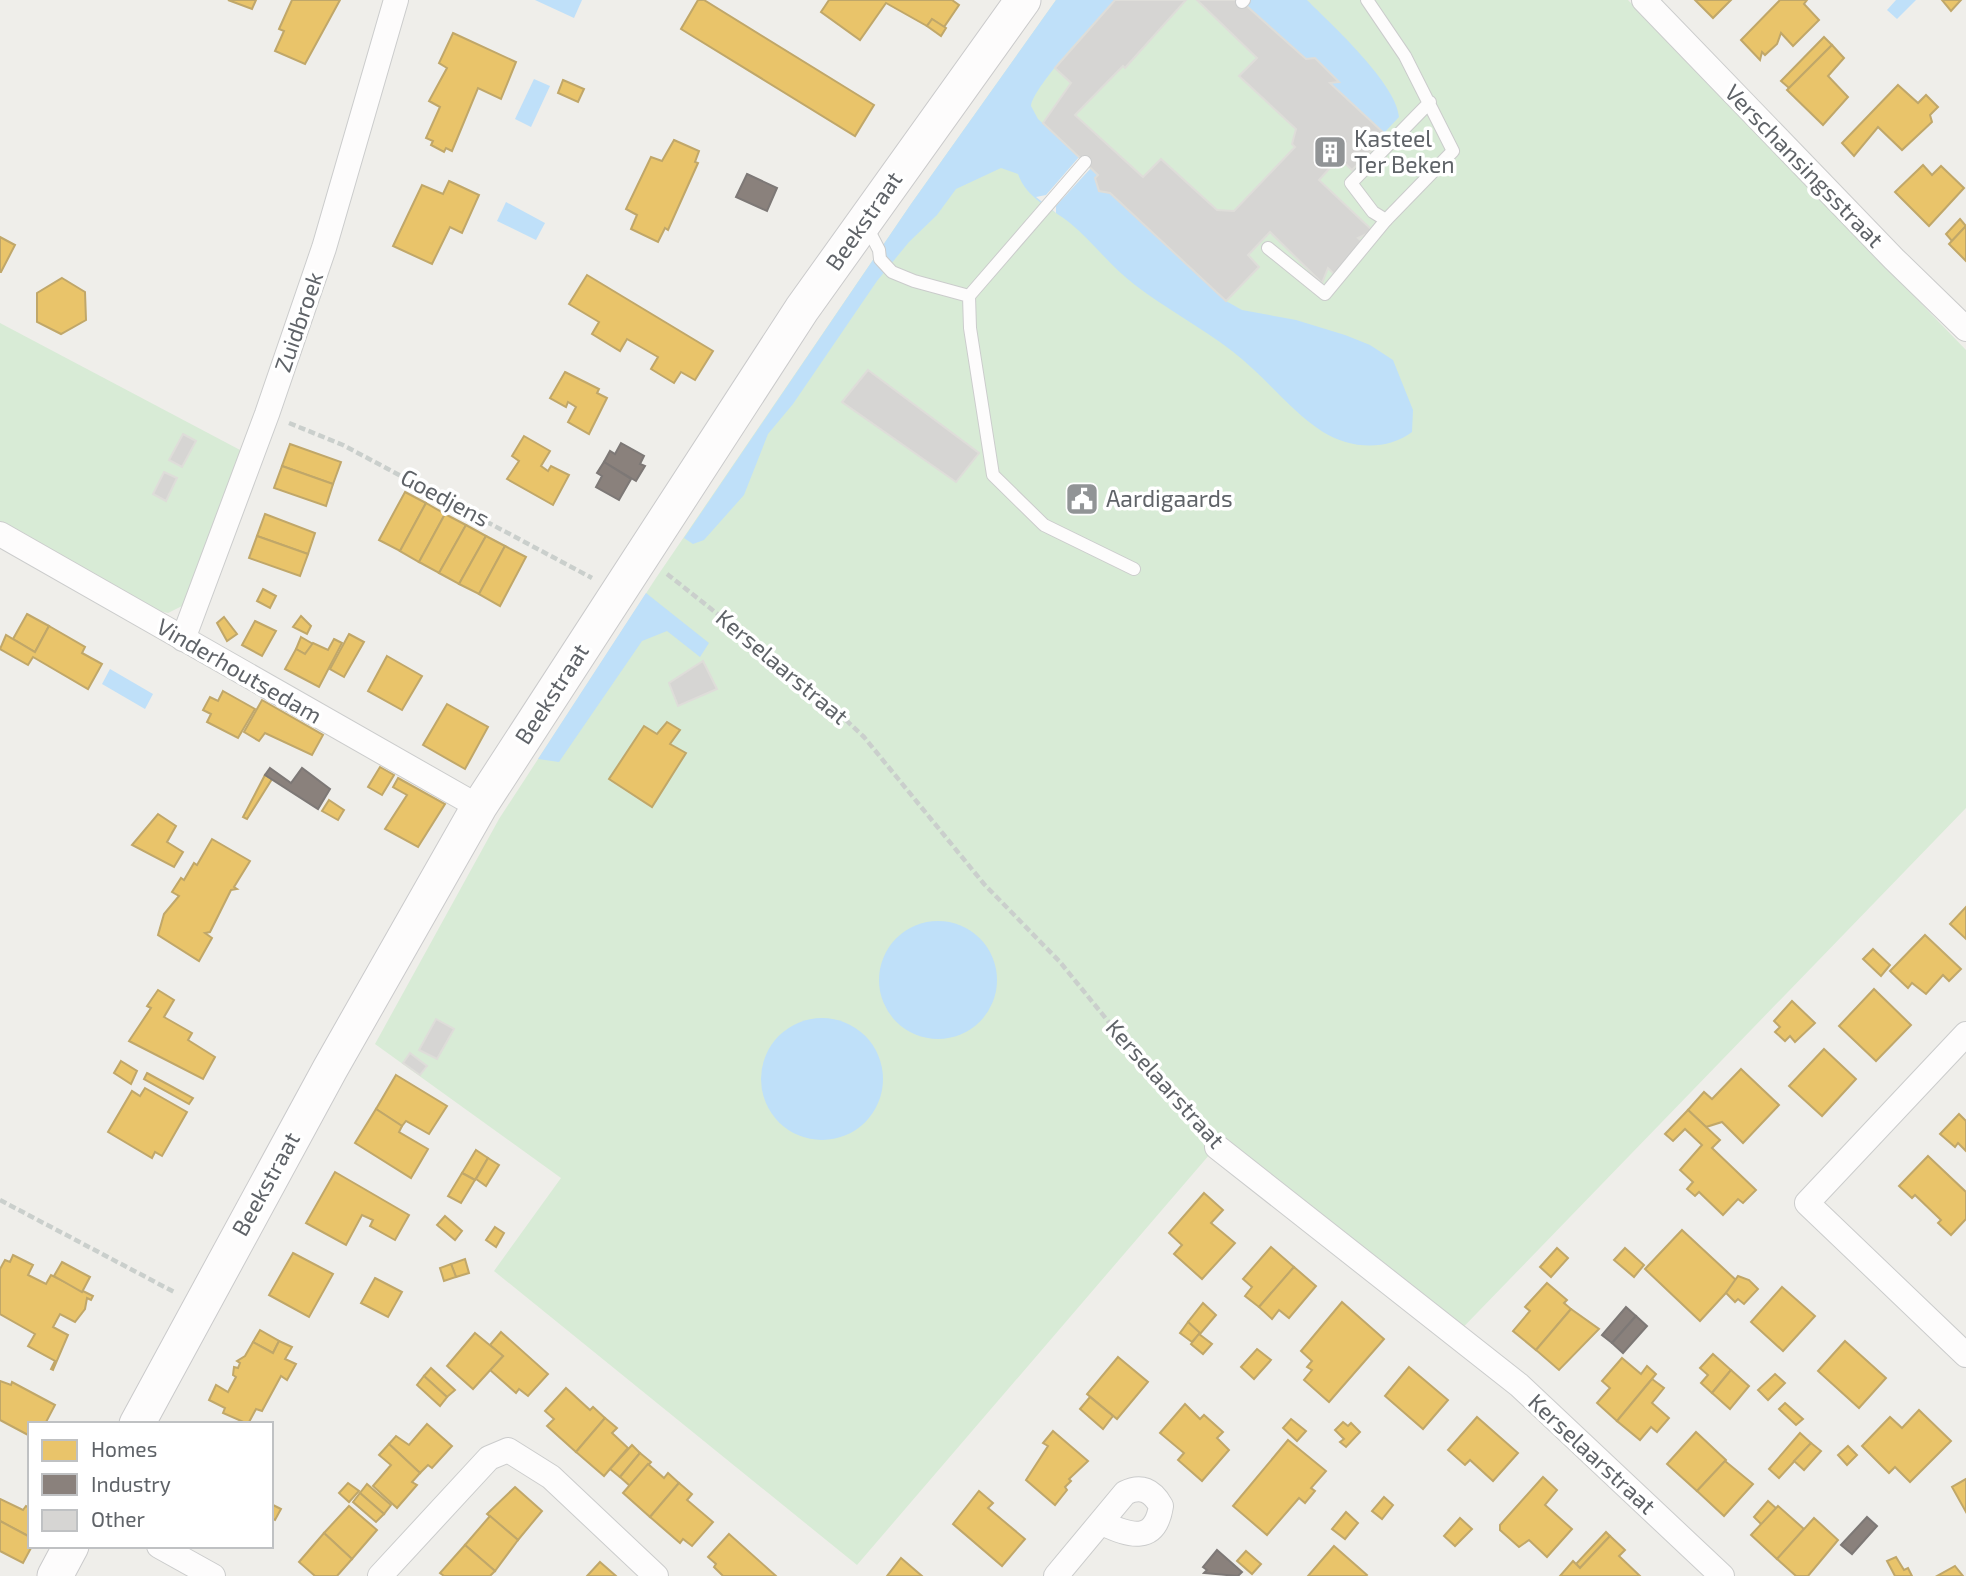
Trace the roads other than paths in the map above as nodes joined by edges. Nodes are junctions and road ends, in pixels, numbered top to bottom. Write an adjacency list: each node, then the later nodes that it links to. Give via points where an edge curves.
1 (396, 0): 14 (street, Zuidbroek, via 324,248)
2 (1023, 0): 8 (street, Beekstraat)
3 (1367, 0): 5 (lane)
4 (1644, 0): 11 (street, Verschansingsstraat)
5 (1430, 102): 7 (lane, via 1453,151); 7 (lane, via 1351,183 1373,212)
6 (1084, 162): 10 (lane)
7 (1386, 220): 9 (lane, via 1325,294)
8 (864, 221): 10 (lane, via 880,259 892,272); 15 (street, Beekstraat)
9 (1268, 248)
10 (969, 296): 13 (lane, via 993,475 1044,525)
11 (1966, 329)
12 (0, 534): 14 (street, Vinderhoutsedam)
13 (1134, 569)
14 (183, 639): 15 (street, Vinderhoutsedam)
15 (479, 807): 19 (street, Beekstraat)
16 (1966, 1034): 18 (street, via 1807,1203)
17 (1217, 1147): 28 (street, Kerselaarstraat, via 1519,1385)
18 (1966, 1355)
19 (138, 1422)
20 (1102, 1523): 27 (street)
21 (70, 1548): 23 (street)
22 (163, 1548): 24 (street)
23 (55, 1576)
24 (213, 1576)
25 (380, 1576): 26 (street, via 489,1458 508,1450 551,1477)
26 (656, 1576)
27 (1056, 1576)
28 (1722, 1576)

